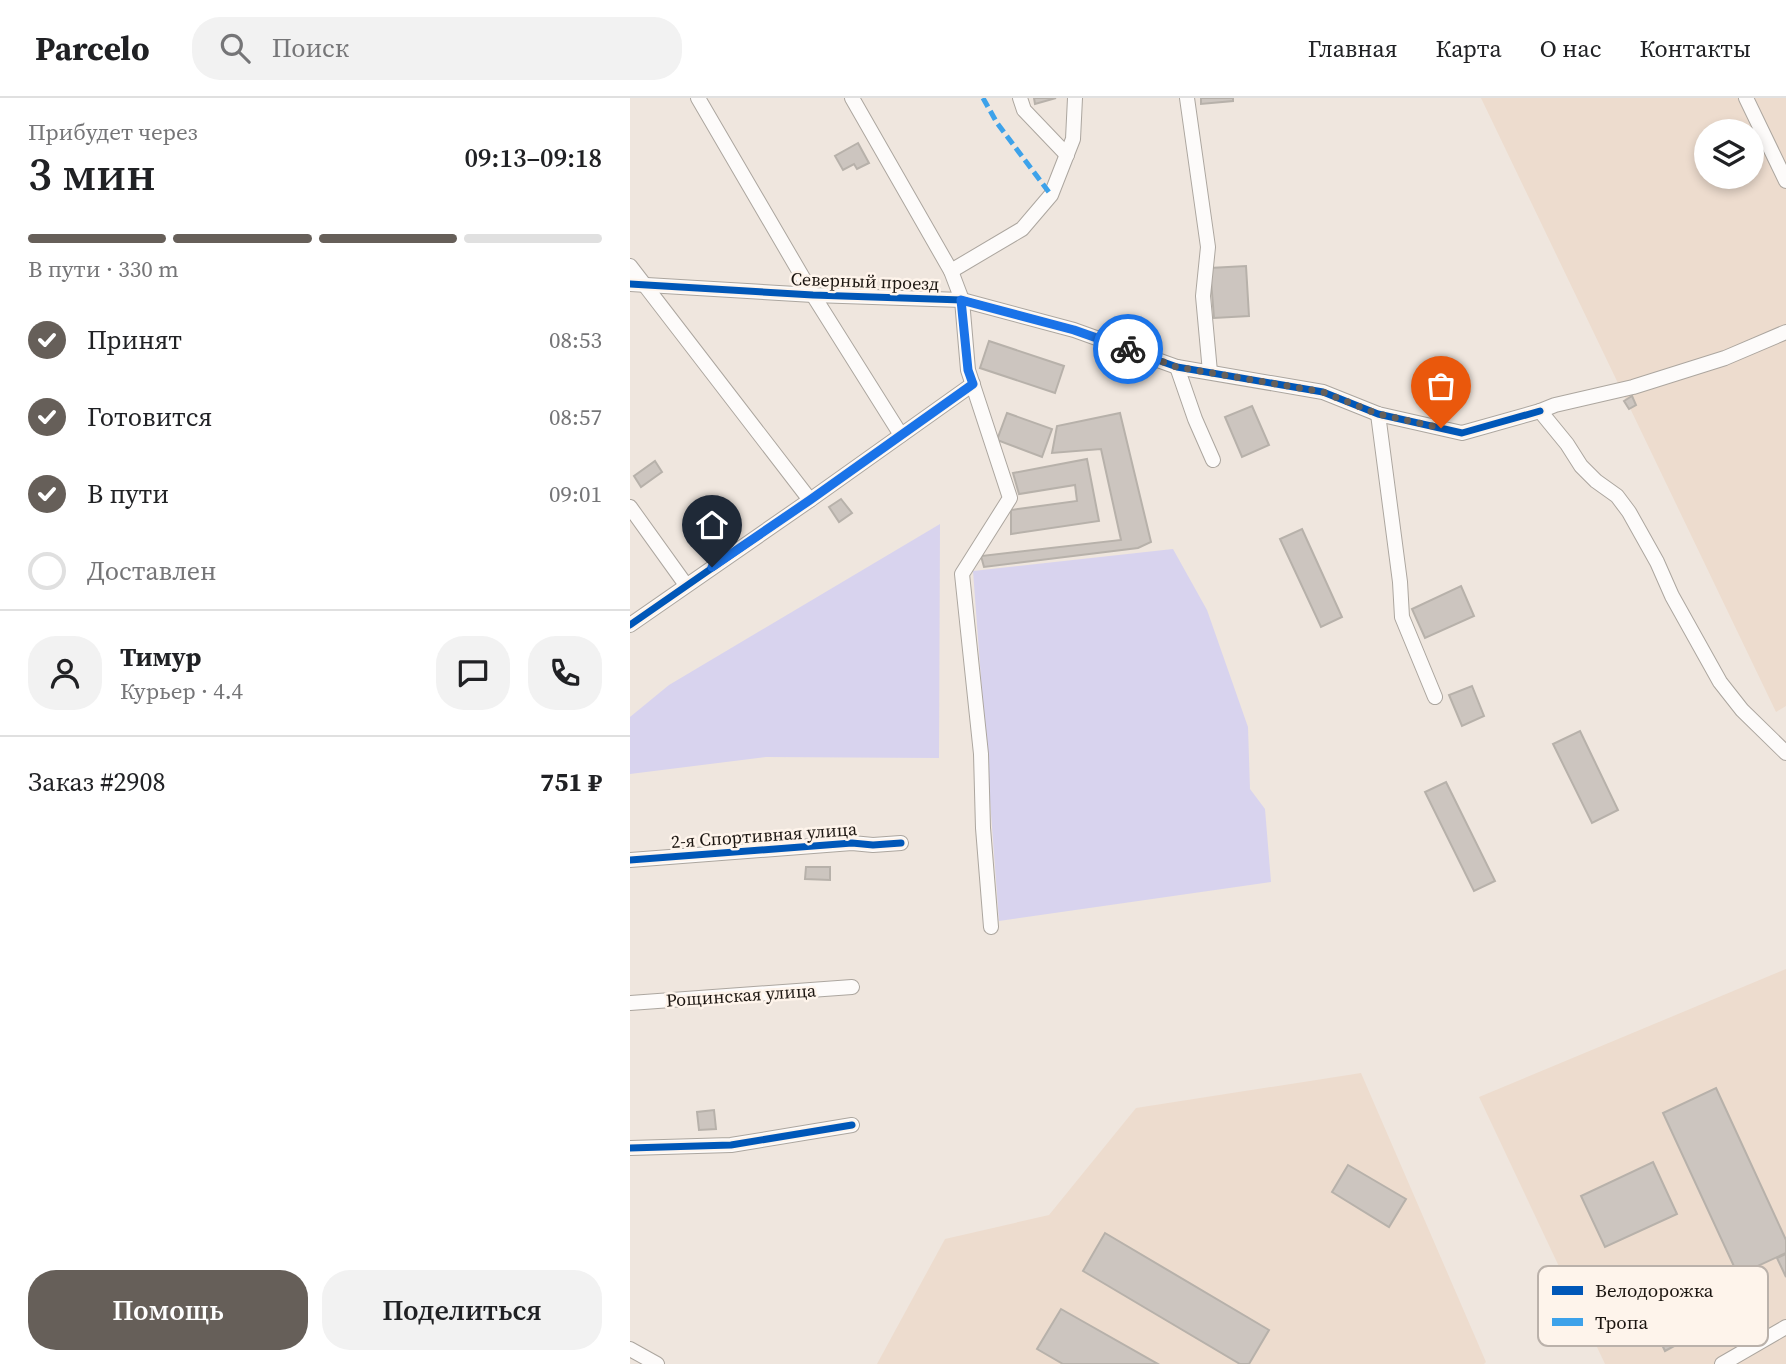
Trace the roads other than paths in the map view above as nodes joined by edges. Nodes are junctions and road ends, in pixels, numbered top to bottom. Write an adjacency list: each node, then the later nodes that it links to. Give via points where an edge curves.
1 (698, 98): 12 (street)
2 (852, 98): 10 (street)
3 (1020, 98): 7 (street, via 1024,110)
4 (1076, 98): 7 (street)
5 (1187, 98): 16 (street, via 1208,247 1203,296)
6 (1746, 98): 8 (street)
7 (1067, 155): 10 (street, via 1051,195 1022,229)
8 (1786, 181)
9 (630, 266): 11 (street)
10 (951, 271): 13 (street)
11 (637, 284): 12 (street, Северный проезд); 22 (street)
12 (813, 295): 13 (street, Северный проезд); 20 (street)
13 (961, 300): 15 (street, Северный проезд, via 1074,330); 17 (street)
14 (1786, 332): 18 (street, Северный проезд, via 1725,358)
15 (1177, 367): 16 (street, Северный проезд); 21 (street)
16 (1210, 372): 19 (street, Северный проезд, via 1323,392)
17 (973, 384): 20 (street); 30 (street, via 1010,498 962,574 981,754)
18 (1540, 411): 19 (street, Северный проезд, via 1462,433); 27 (street, via 1581,466 1618,496 1720,682)
19 (1378, 414): 26 (street, via 1402,618)
20 (901, 435): 22 (street)
21 (1213, 460)
22 (810, 500): 24 (street)
23 (630, 507): 24 (street)
24 (686, 585): 25 (street)
25 (630, 625)
26 (1435, 697)
27 (1786, 753)
28 (901, 844): 29 (street, 2-я Спортивная улица, via 852,843)
29 (630, 860)
30 (991, 927)
31 (852, 987): 32 (street, Рощинская улица)
32 (630, 1003)
33 (852, 1125): 34 (street, via 730,1145)
34 (630, 1148)
35 (1786, 1328): 36 (street)
36 (1768, 1338)
37 (1754, 1346): 40 (street)
38 (630, 1349): 39 (street)
39 (657, 1364)
40 (1721, 1364)

